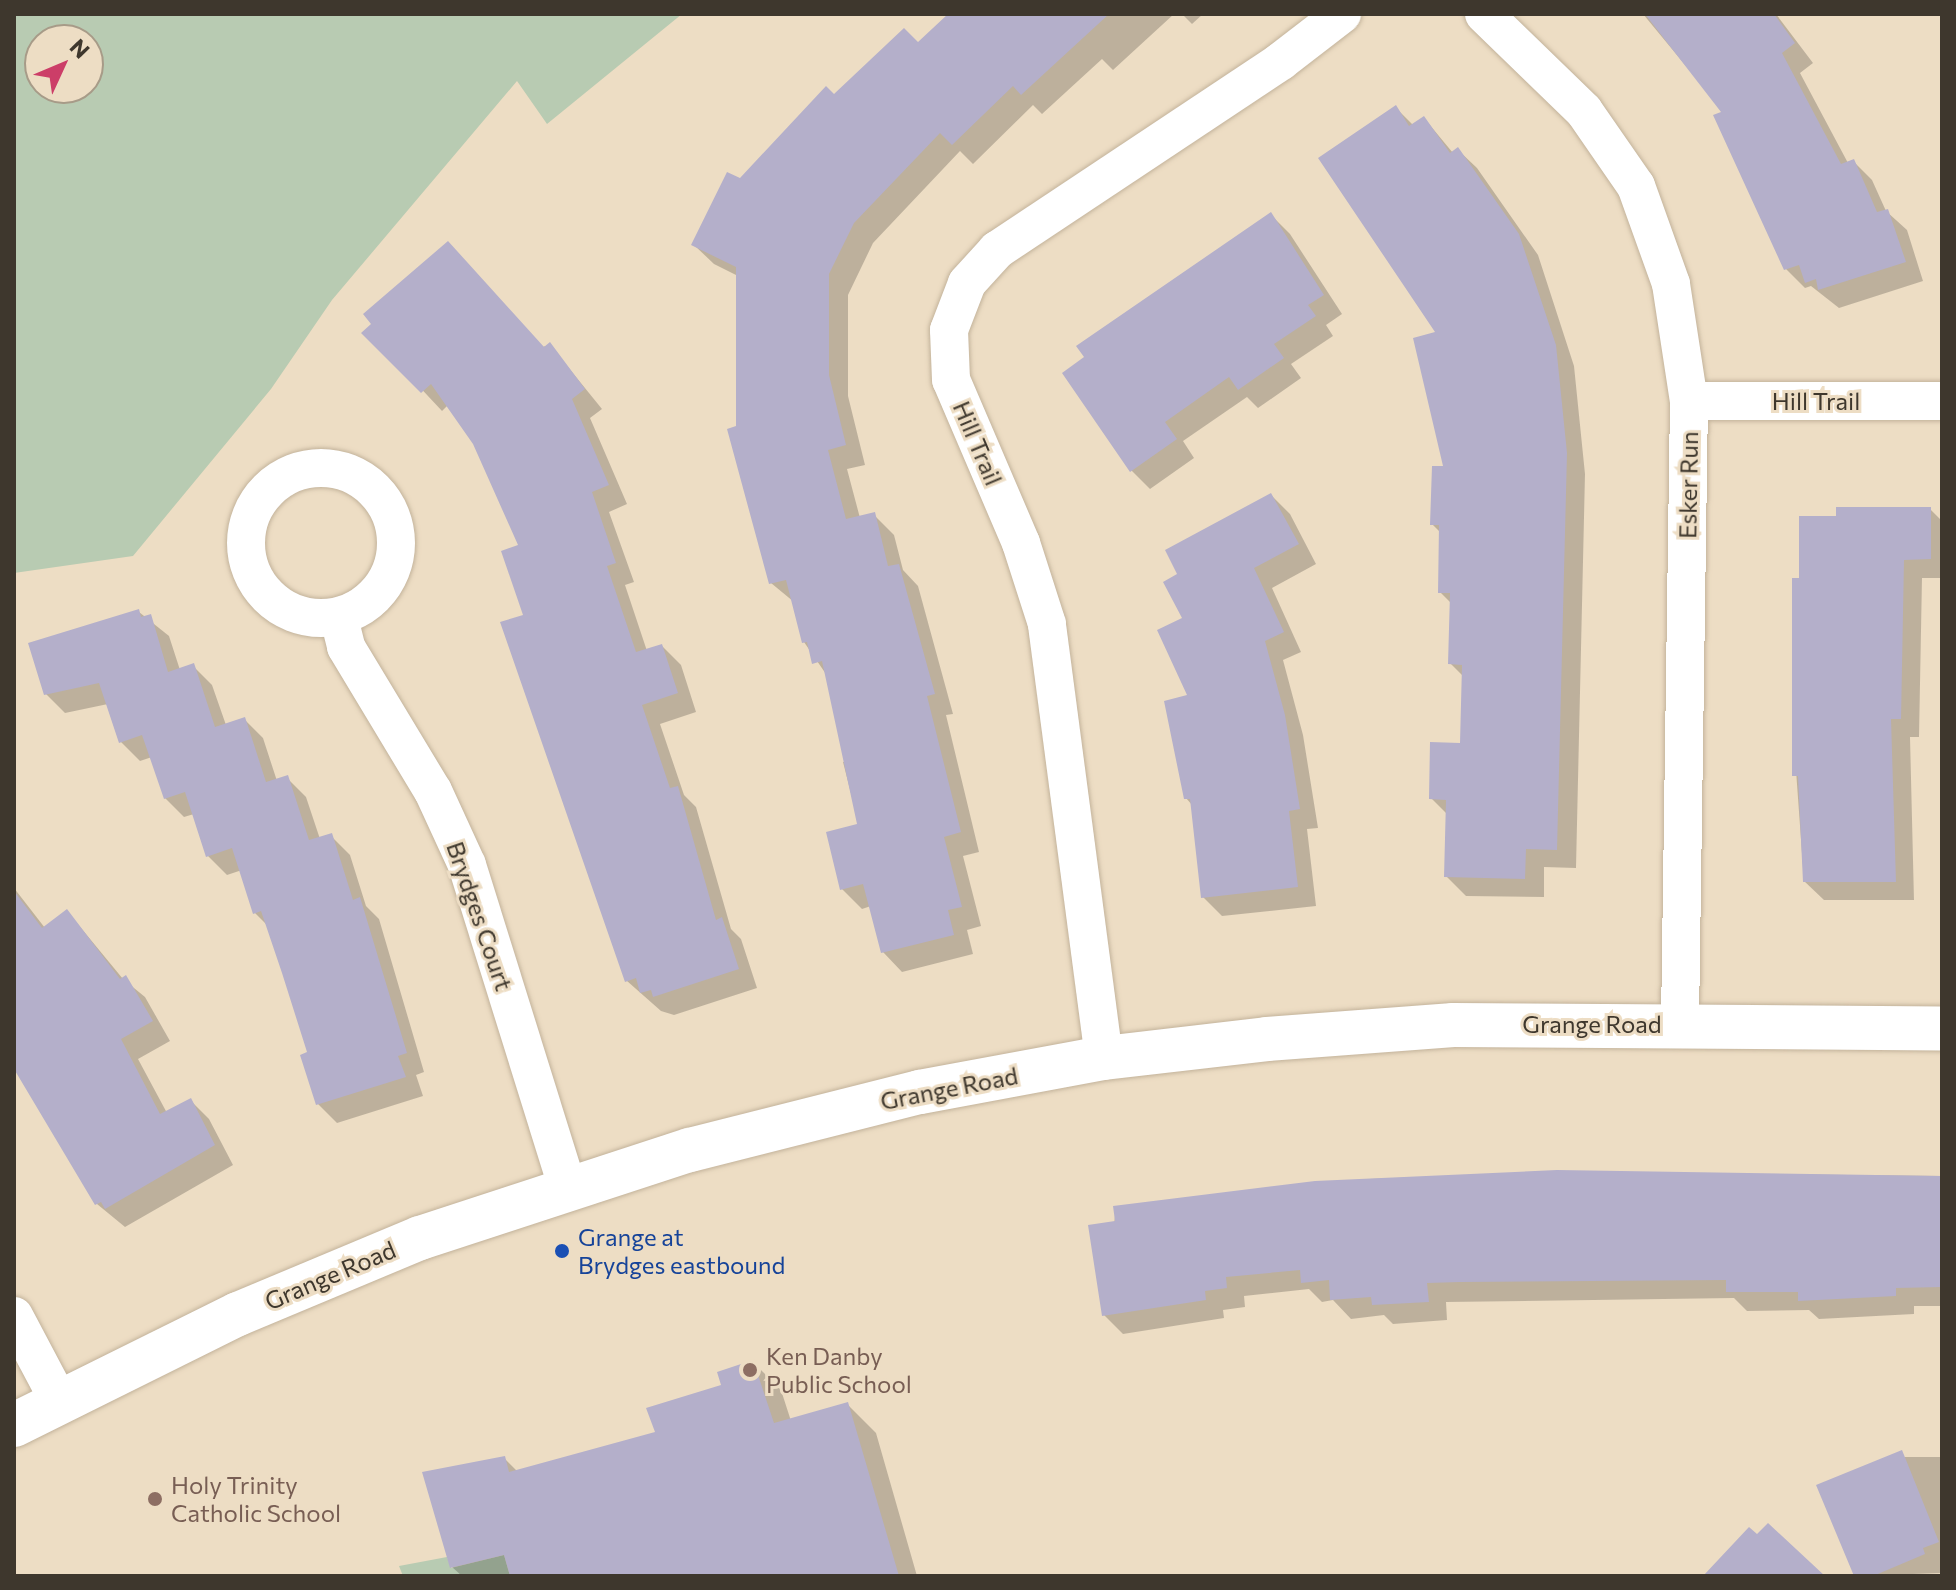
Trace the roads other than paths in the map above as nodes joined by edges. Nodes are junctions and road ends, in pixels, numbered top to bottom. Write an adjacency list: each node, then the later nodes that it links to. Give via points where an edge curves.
1 (1342, 14): 8 (street, Hill Trail, via 1281,61 997,250 967,283 949,330 951,380 1021,543 1047,624)
2 (1484, 14): 3 (street, Esker Run, via 1584,111 1636,186 1671,284)
3 (1689, 401): 4 (street, Hill Trail); 6 (street, Esker Run)
4 (1942, 401)
5 (339, 618): 9 (street, Brydges Court, via 346,647 433,791 467,865)
6 (1680, 1023): 7 (street, Grange Road); 8 (street, Grange Road, via 1453,1025)
7 (1942, 1028)
8 (1104, 1058): 9 (street, Grange Road, via 769,1127)
9 (567, 1186): 11 (street, Grange Road, via 296,1288)
10 (14, 1316): 11 (street)
11 (58, 1399): 12 (street, Grange Road)
12 (14, 1425)

